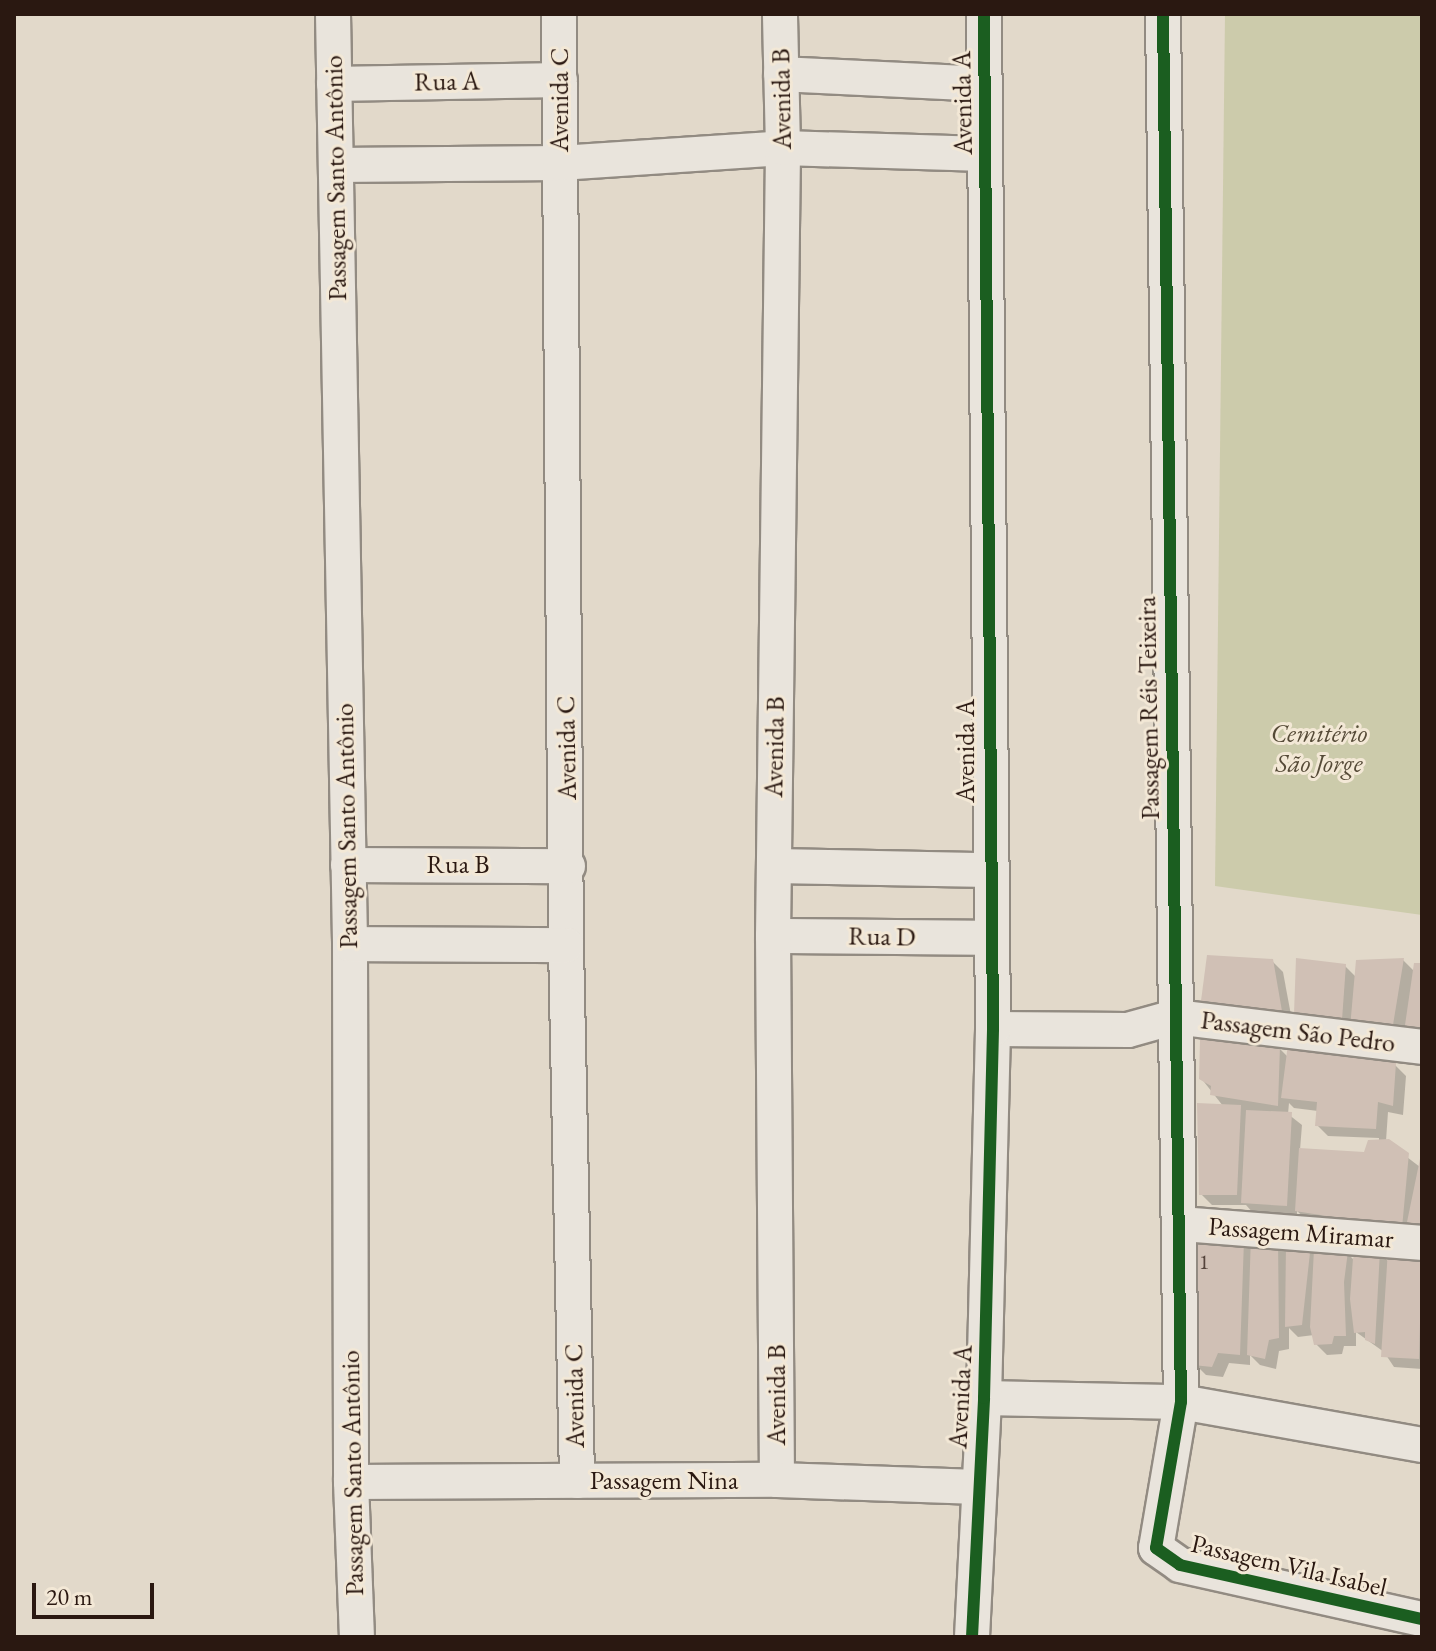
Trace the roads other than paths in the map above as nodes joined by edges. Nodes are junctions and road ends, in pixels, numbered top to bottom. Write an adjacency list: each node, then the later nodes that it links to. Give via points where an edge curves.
1 (333, 14): 8 (street, Passagem Santo Antônio)
2 (559, 14): 7 (street, Avenida C)
3 (780, 14): 6 (street, Avenida B)
4 (984, 14): 9 (street, Avenida A)
5 (1163, 14): 22 (street, Passagem Réis Teixeira)
6 (781, 74): 9 (street); 10 (street, Avenida B)
7 (560, 80): 8 (street, Rua A); 12 (street, Avenida C)
8 (334, 84): 13 (street, Passagem Santo Antônio)
9 (984, 84): 11 (street, Avenida A)
10 (783, 148): 11 (street); 12 (street); 16 (street, Avenida B)
11 (985, 154): 17 (street, Avenida A)
12 (560, 163): 13 (street); 15 (street, Avenida C)
13 (336, 165): 14 (street, Passagem Santo Antônio)
14 (348, 865): 15 (street, Rua B); 20 (street, Passagem Santo Antônio)
15 (568, 866): 21 (street, Avenida C)
16 (774, 866): 17 (street); 18 (street, Avenida B)
17 (989, 870): 19 (street, Avenida A)
18 (773, 936): 19 (street, Rua D); 30 (street, Avenida B)
19 (991, 938): 23 (street, Avenida A)
20 (350, 944): 21 (street); 32 (street, Passagem Santo Antônio)
21 (566, 945): 31 (street, Avenida C)
22 (1175, 1017): 23 (street, via 1128,1030); 24 (street, Passagem São Pedro); 25 (street, Passagem Réis Teixeira)
23 (993, 1029): 27 (street, Avenida A)
24 (1422, 1047)
25 (1181, 1224): 26 (street, Passagem Miramar); 28 (street, Passagem Réis Teixeira)
26 (1422, 1243)
27 (984, 1398): 28 (street); 33 (street, Avenida A)
28 (1181, 1402): 29 (street); 34 (street, Passagem Vila Isabel, via 1156,1548 1162,1555 1180,1565)
29 (1422, 1445)
30 (777, 1480): 31 (street, Passagem Nina); 33 (street, Passagem Nina)
31 (577, 1481): 32 (street, Passagem Nina)
32 (351, 1482): 35 (street, Passagem Santo Antônio)
33 (978, 1487): 36 (street, Avenida A)
34 (1422, 1619)
35 (357, 1637)
36 (972, 1637)

